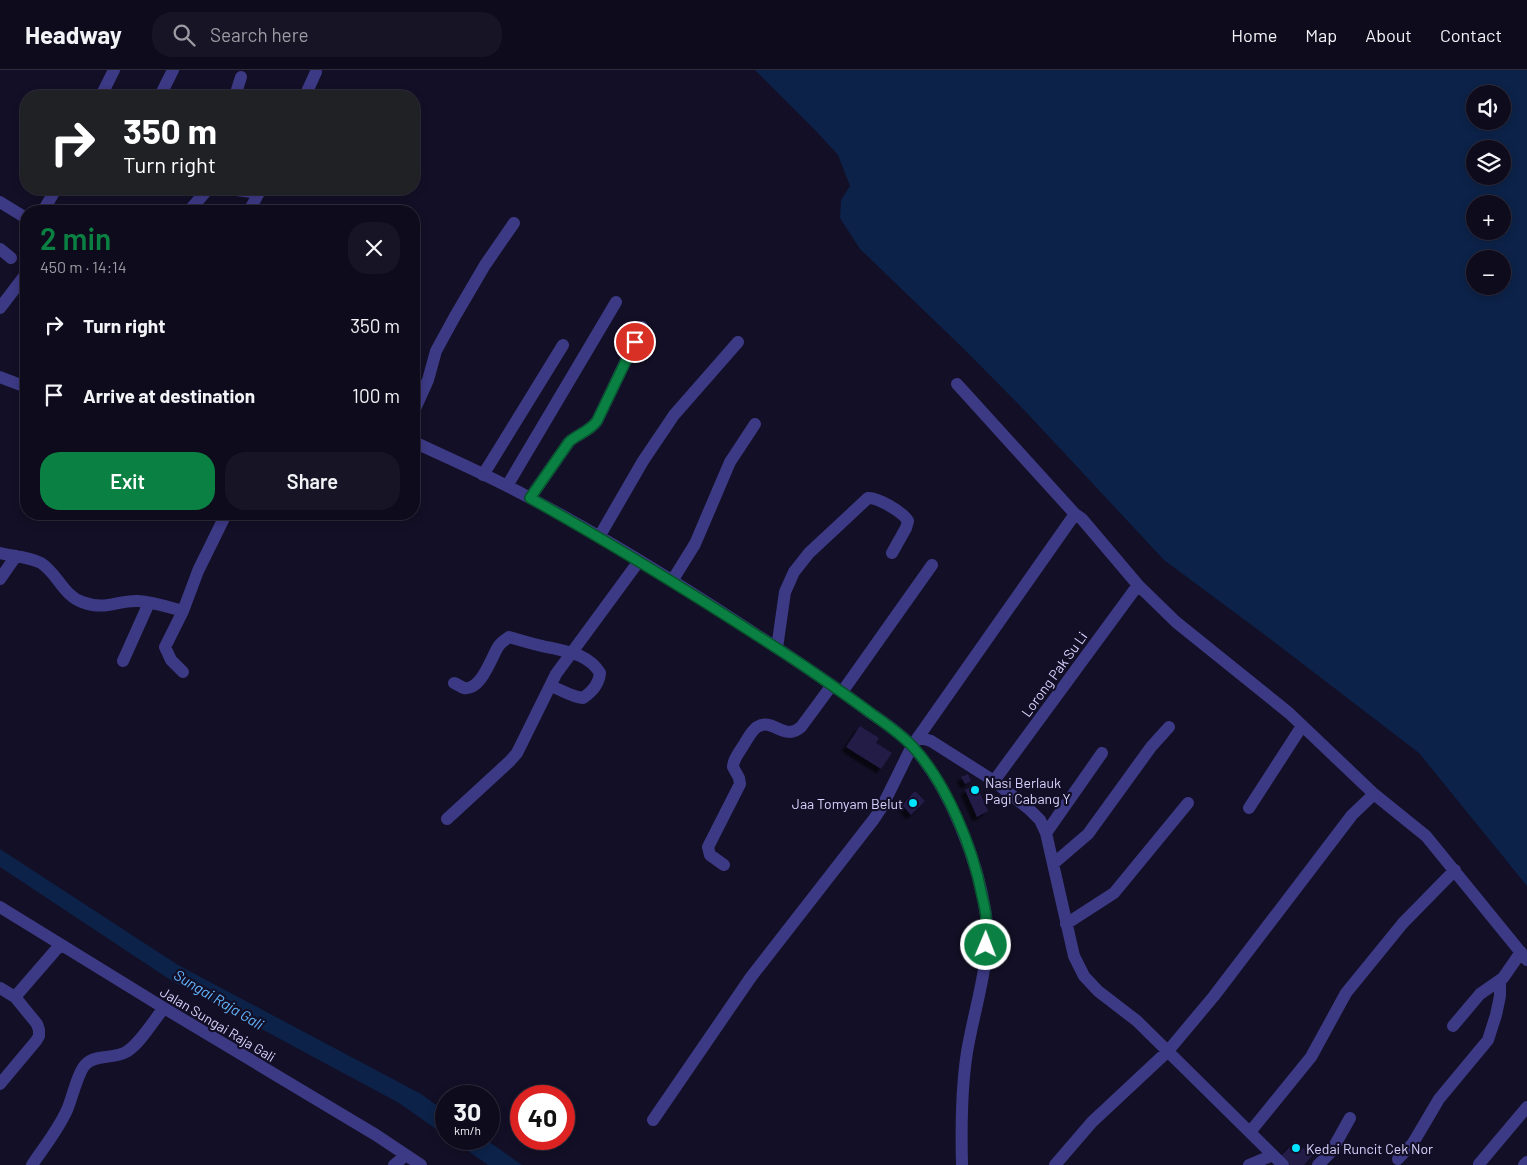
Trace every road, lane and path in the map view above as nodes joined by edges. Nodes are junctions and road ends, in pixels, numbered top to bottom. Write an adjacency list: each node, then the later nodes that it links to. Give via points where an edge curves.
1 (114, 70): 5 (street)
2 (173, 70): 6 (street)
3 (316, 72): 8 (street)
4 (241, 77): 7 (street)
5 (104, 90)
6 (163, 90)
7 (237, 90)
8 (308, 90)
9 (203, 195): 11 (street)
10 (0, 202): 12 (street)
11 (195, 205)
12 (20, 214)
13 (514, 223): 25 (street, via 454,318 438,349)
14 (0, 249): 15 (street)
15 (11, 258)
16 (20, 282): 18 (street)
17 (616, 302): 29 (street)
18 (0, 308)
19 (642, 327): 30 (street, via 597,421 569,442)
20 (738, 342): 33 (street, via 674,415)
21 (563, 345): 28 (street)
22 (0, 377): 24 (street)
23 (957, 384): 31 (street)
24 (20, 385)
25 (420, 398)
26 (755, 424): 40 (street, via 730,462 697,540)
27 (420, 445): 28 (street)
28 (483, 475): 29 (street)
29 (507, 486): 30 (street)
30 (530, 498): 33 (street)
31 (1075, 514): 41 (street); 53 (street)
32 (223, 520): 43 (street)
33 (599, 537): 37 (street)
34 (0, 553): 36 (street)
35 (892, 553): 44 (street, via 908,520 883,502 868,498 809,553 794,572 785,592)
36 (16, 556): 39 (street); 42 (street, via 42,564 66,592 81,602 102,607 137,601)
37 (639, 561): 40 (street); 45 (street)
38 (932, 565): 50 (street)
39 (0, 579)
40 (672, 581): 44 (street)
41 (1138, 585): 51 (street, via 1176,622); 55 (street, Lorong Pak Su Li)
42 (148, 603): 43 (street); 46 (street)
43 (183, 611): 47 (street, via 166,647 171,660)
44 (777, 648): 50 (street)
45 (574, 652): 48 (street, via 509,637 498,646 479,681 464,688); 49 (street); 49 (street, via 597,668 600,673 597,683 583,698 572,697)
46 (123, 660)
47 (182, 672)
48 (454, 683)
49 (550, 686): 59 (street, via 517,753)
50 (837, 688): 53 (street); 62 (street, via 796,732 785,732 771,725 758,726 735,758 733,767 740,784 708,847 710,854)
51 (1302, 726): 56 (street); 58 (street)
52 (1169, 728): 61 (street, via 1151,747 1088,834)
53 (915, 742): 55 (street, via 930,741); 77 (street, via 874,819 751,977); 87 (street, via 962,832 978,875 986,918 986,959 962,1093)
54 (1102, 754): 60 (street)
55 (994, 781): 60 (street, via 1034,814)
56 (1374, 794): 63 (street, via 1426,836); 73 (street, via 1352,815)
57 (1188, 803): 65 (street, via 1114,893)
58 (1249, 808)
59 (447, 819)
60 (1046, 833): 61 (street)
61 (1053, 864): 65 (street)
62 (724, 865)
63 (1455, 870): 67 (street); 78 (street, via 1403,923 1346,993 1311,1057)
64 (0, 907): 66 (street, Jalan Sungai Raja Gali)
65 (1066, 924): 73 (street, via 1074,956 1084,976)
66 (60, 945): 70 (street); 71 (street, Jalan Sungai Raja Gali)
67 (1524, 956): 68 (street)
68 (1500, 981): 72 (street, via 1481,992); 81 (street, via 1500,996 1488,1040 1439,1099 1413,1143)
69 (0, 988): 70 (street)
70 (15, 997): 74 (street, via 37,1024 39,1036)
71 (164, 1008): 79 (street, Jalan Sungai Raja Gali); 84 (street, via 126,1053 86,1064 67,1110)
72 (1453, 1026)
73 (1168, 1051): 78 (street); 88 (street, via 1092,1122)
74 (0, 1084)
75 (1527, 1107): 83 (street)
76 (1350, 1118): 91 (street, via 1331,1152)
77 (653, 1120)
78 (1250, 1132): 80 (street)
79 (406, 1155): 85 (street); 86 (street, Jalan Sungai Raja Gali)
80 (1273, 1155): 89 (street); 90 (street)
81 (1398, 1159)
82 (1527, 1162): 92 (street)
83 (1478, 1164)
84 (32, 1165)
85 (394, 1165)
86 (422, 1165)
87 (962, 1165)
88 (1055, 1165)
89 (1249, 1165)
90 (1283, 1165)
91 (1318, 1165)
92 (1524, 1165)

